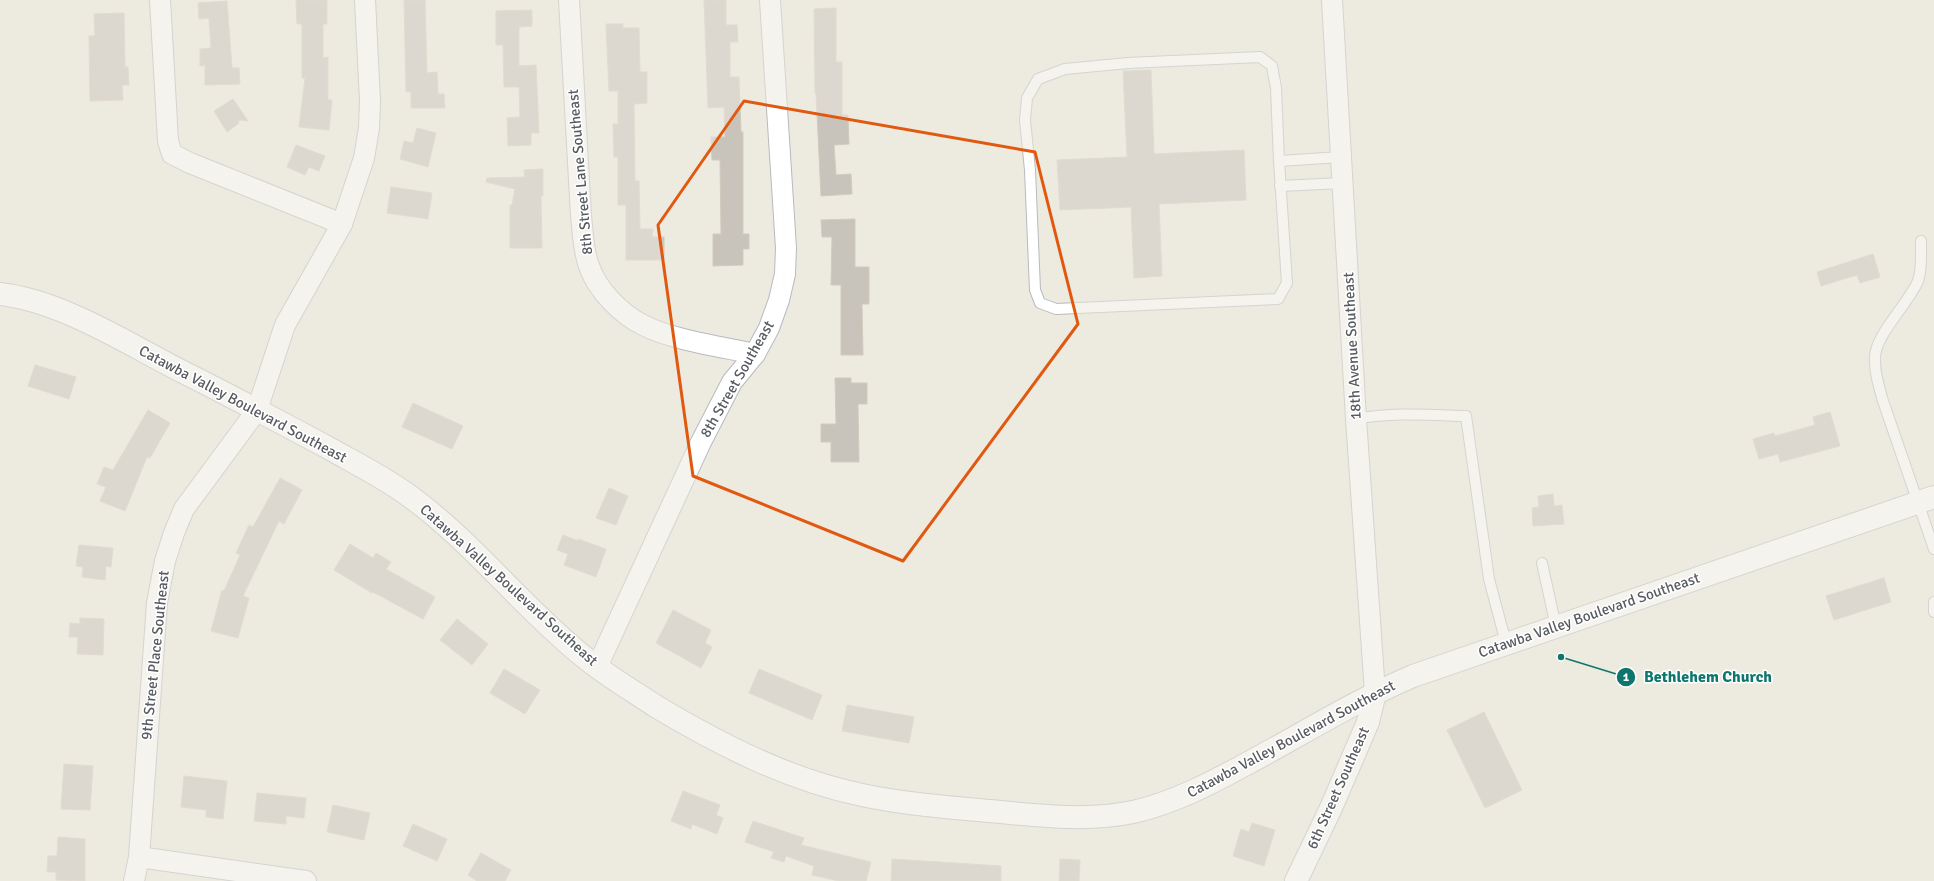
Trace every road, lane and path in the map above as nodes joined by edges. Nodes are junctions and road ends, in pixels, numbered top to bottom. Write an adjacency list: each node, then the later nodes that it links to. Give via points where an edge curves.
1 (160, 0): 10 (street, via 168,141 172,154)
2 (365, 0): 10 (street, 9th Street Place Southeast, via 370,101 368,128 364,158)
3 (569, 0): 13 (street, 8th Street Lane Southeast, via 584,250 596,282 626,314 644,326 675,336)
4 (770, 0): 13 (street, 8th Street Southeast, via 785,274 780,300)
5 (1332, 0): 6 (street, 18th Avenue Southeast)
6 (1342, 157): 7 (lane); 8 (street, 18th Avenue Southeast)
7 (1278, 161): 9 (lane); 9 (lane, via 1276,88 1272,66 1260,57 1128,63 1064,69 1038,79 1027,98 1025,120 1030,170 1035,290 1040,303 1056,309 1278,299 1287,283)
8 (1343, 183): 9 (lane); 15 (street, 18th Avenue Southeast)
9 (1280, 186)
10 (342, 224): 14 (street, 9th Street Place Southeast, via 285,325)
11 (1921, 241): 16 (lane, via 1919,279 1878,343 1875,356 1883,401)
12 (0, 294): 14 (street, Catawba Valley Boulevard Southeast, via 18,296 79,318)
13 (755, 354): 23 (street, 8th Street Southeast, via 732,382 700,442)
14 (258, 410): 23 (street, Catawba Valley Boulevard Southeast, via 366,468 404,492 468,546 553,630); 25 (street, 9th Street Place Southeast, via 184,509 165,561 157,604)
15 (1356, 419): 22 (lane, via 1372,416 1466,416 1489,579); 24 (street, 18th Avenue Southeast)
16 (1926, 499): 17 (lane); 21 (street, Catawba Valley Boulevard Southeast)
17 (1934, 548)
18 (1542, 563): 21 (lane)
19 (1934, 602): 20 (lane)
20 (1934, 612)
21 (1556, 627): 22 (street, Catawba Valley Boulevard Southeast)
22 (1506, 644): 24 (street, Catawba Valley Boulevard Southeast, via 1413,676)
23 (597, 667): 24 (street, Catawba Valley Boulevard Southeast, via 716,741 757,760 827,786 865,796 1056,817 1098,818 1158,805 1221,778)
24 (1375, 693): 28 (street, 6th Street Southeast, via 1368,722)
25 (139, 857): 26 (street, 9th Street Place Southeast); 27 (street)
26 (134, 881)
27 (306, 881)
28 (1296, 881)

